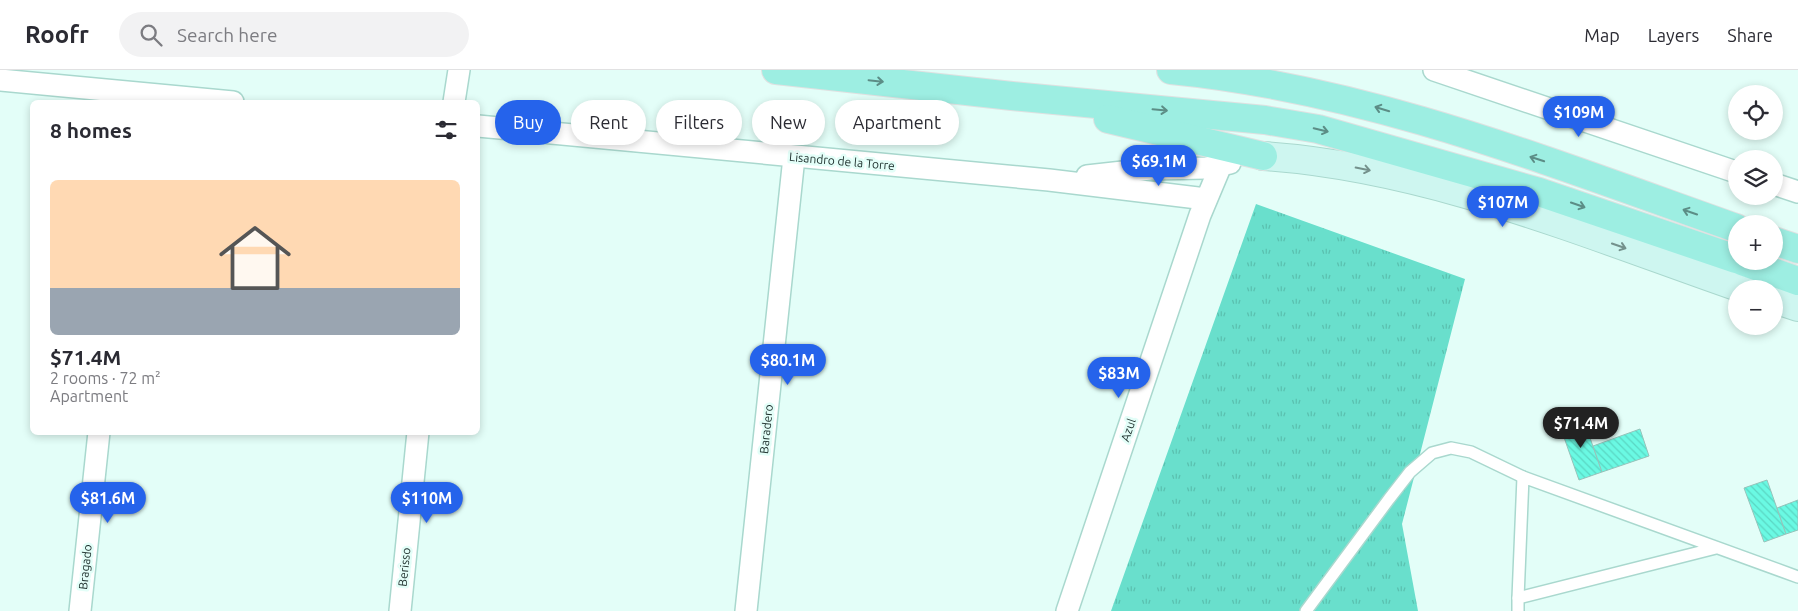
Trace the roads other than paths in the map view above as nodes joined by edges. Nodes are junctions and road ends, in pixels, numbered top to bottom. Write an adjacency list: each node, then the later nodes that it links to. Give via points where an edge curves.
1 (459, 70): 9 (street)
2 (776, 70): 6 (main road, one-way to 6)
3 (1434, 70): 14 (street)
4 (1183, 71): 19 (main road, one-way to 4, via 1550,163 1365,104 1304,90)
5 (0, 80): 7 (street)
6 (1012, 96): 11 (main road); 22 (main road, one-way to 22, via 1265,120 1318,130 1538,192)
7 (133, 98): 8 (street)
8 (183, 100)
9 (454, 100)
10 (480, 126): 12 (street, Lisandro de la Torre)
11 (1263, 156): 13 (street); 25 (main road, one-way to 25, via 1341,164 1472,195)
12 (794, 157): 15 (street, Lisandro de la Torre); 36 (street, Baradero)
13 (1221, 165): 15 (street); 18 (street, Azul)
14 (1728, 169)
15 (1049, 180): 18 (street, Lisandro de la Torre)
16 (1783, 187): 17 (street)
17 (1798, 192)
18 (1206, 199): 37 (street, Azul)
19 (1728, 225)
20 (1783, 244): 21 (main road)
21 (1798, 249)
22 (1728, 256)
23 (1767, 270): 24 (main road)
24 (1798, 281)
25 (1728, 283)
26 (1783, 302): 27 (main road)
27 (1798, 307)
28 (99, 435): 34 (street, Bragado)
29 (418, 435): 35 (street, Berisso)
30 (1523, 476): 31 (lane); 33 (lane); 38 (lane, via 1471,452 1451,448 1432,453 1405,478)
31 (1716, 548): 32 (lane); 33 (lane)
32 (1798, 577)
33 (1518, 598): 39 (lane)
34 (80, 611)
35 (400, 611)
36 (746, 611)
37 (1067, 611)
38 (1306, 611)
39 (1518, 611)

